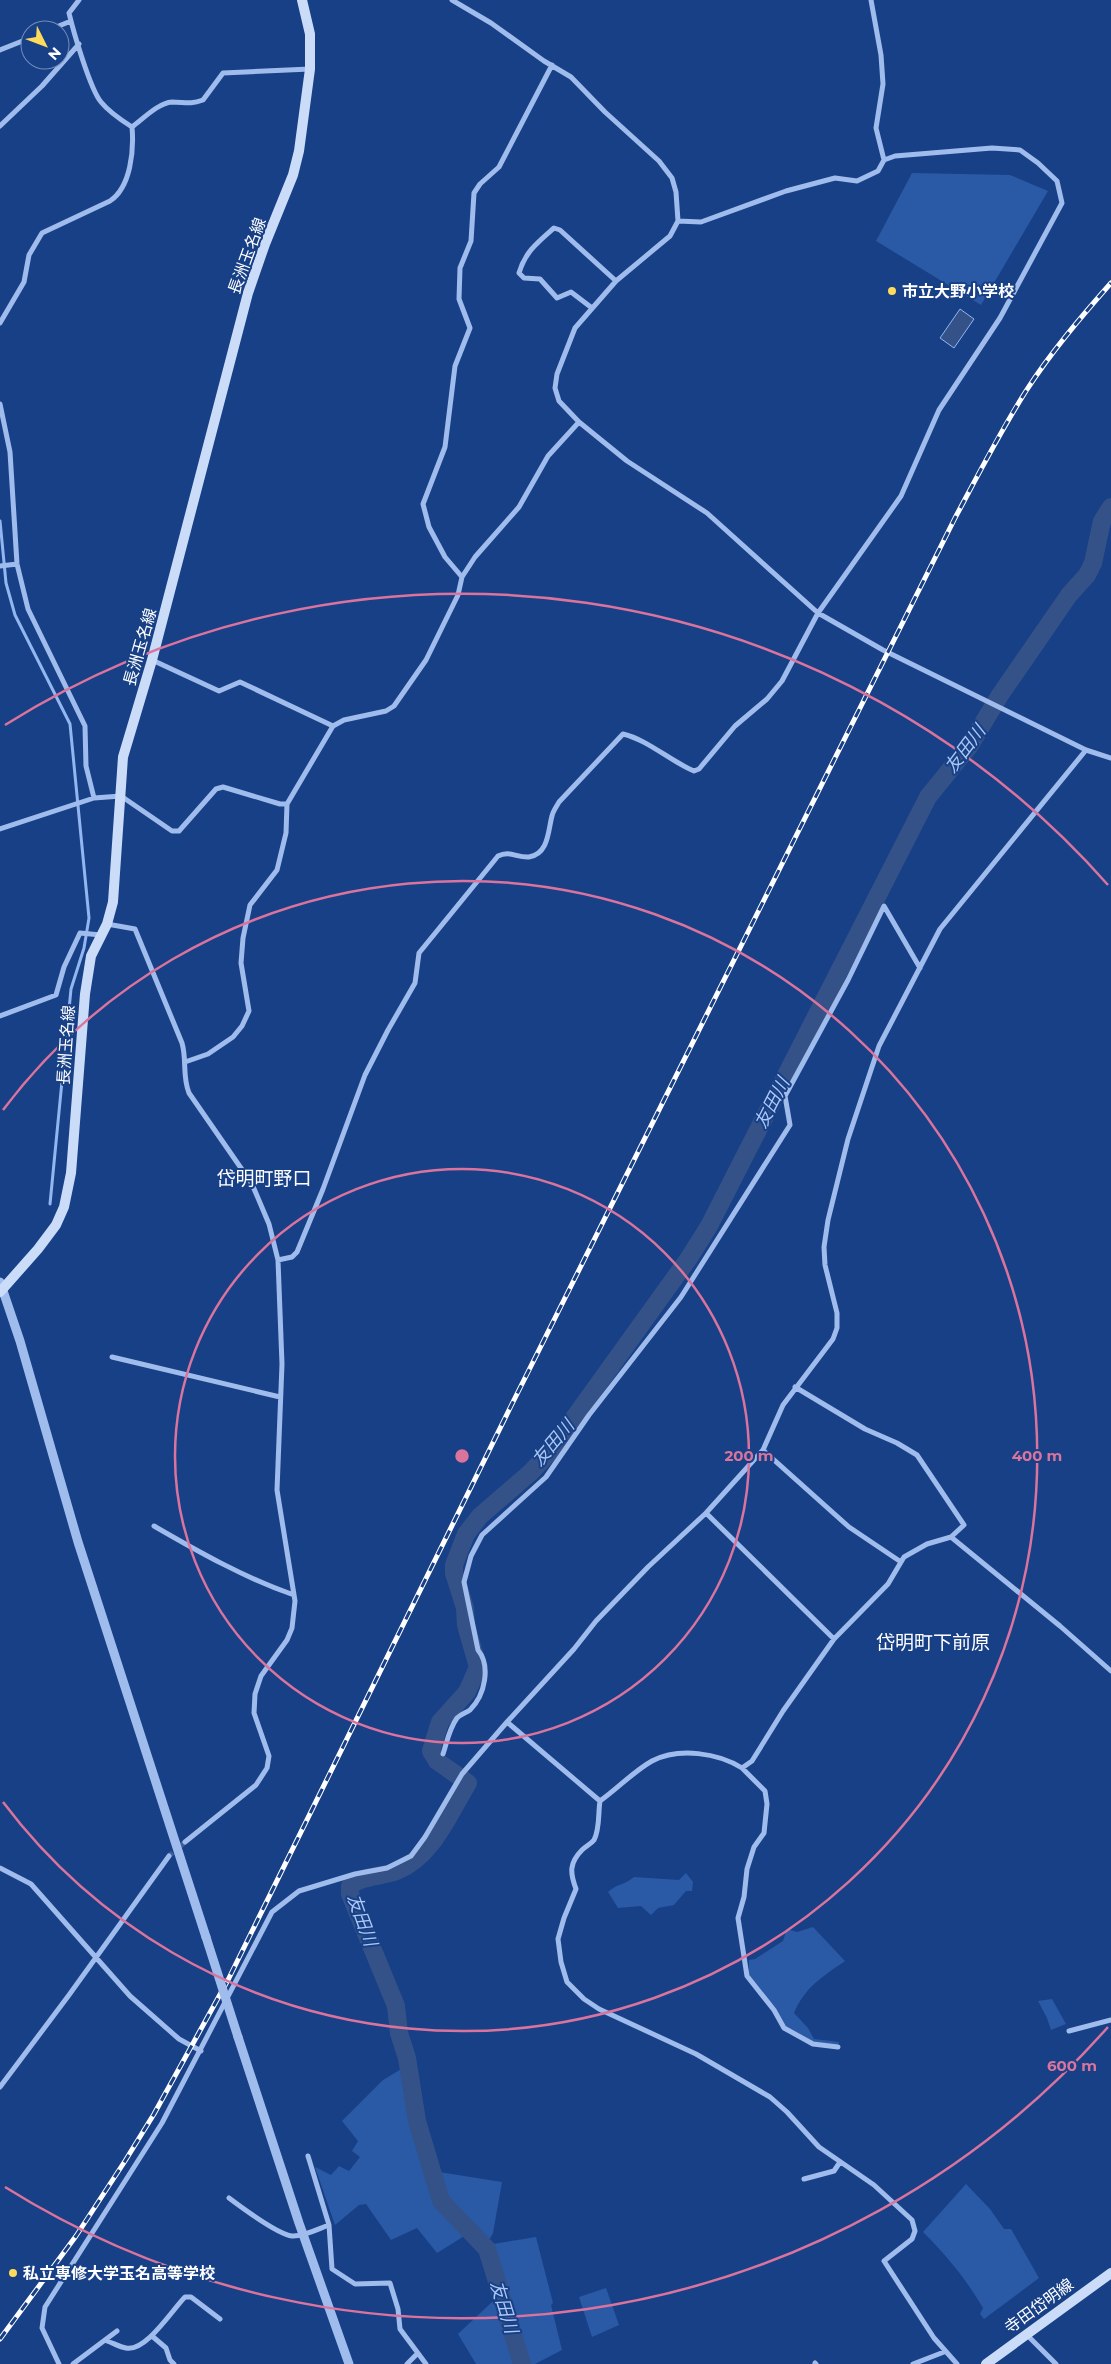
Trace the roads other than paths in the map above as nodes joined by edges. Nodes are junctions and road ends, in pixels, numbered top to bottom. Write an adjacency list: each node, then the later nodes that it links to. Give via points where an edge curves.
1 (79, 0): 5 (street, via 69,13)
2 (302, 0): 10 (main road, 長洲玉名線, via 310,34)
3 (452, 0): 9 (street)
4 (872, 0): 13 (street, via 883,84 876,128)
5 (71, 21): 7 (street)
6 (20, 42): 8 (street)
7 (79, 44): 11 (street); 12 (street, via 101,102)
8 (0, 50)
9 (552, 66): 14 (street, via 571,77 659,161 672,178); 22 (street, via 499,167 474,193 470,241 460,268 460,299 470,328 455,366 445,447 423,504 429,527 445,557)
10 (310, 69): 12 (street, via 223,73 203,100 194,104 171,102); 24 (main road, 長洲玉名線, via 293,175 264,244 248,293)
11 (0, 126)
12 (132, 126): 17 (street, via 128,171 118,196 42,233 30,255 24,282)
13 (884, 160): 14 (street, via 878,171 857,181 835,178 786,191 701,222); 23 (street, via 895,156 992,148 1020,150 1057,181 1062,203 1000,318 939,410 901,496)
14 (678, 220): 15 (street, via 670,236)
15 (616, 281): 16 (street); 16 (street, via 560,230 554,228 532,246 519,273 524,278 540,279 558,298 571,292 577,294)
16 (592, 308): 19 (street, via 570,338 555,388 559,401)
17 (0, 323)
18 (0, 404): 20 (street, via 10,452)
19 (579, 422): 22 (street, via 548,456 519,507 475,557); 23 (street, via 627,461 707,513)
20 (17, 564): 21 (street); 29 (street, via 28,609 85,726 86,766)
21 (3, 565)
22 (462, 577): 25 (street, via 458,595 426,660 394,706 386,712 344,720)
23 (818, 613): 26 (street, via 883,650); 37 (street, via 782,681 767,699 735,726 699,769 694,771 677,764 632,736 623,734 559,802 552,814 548,842 529,857 505,853 498,856 419,953 415,983 365,1075 297,1252 292,1257)
24 (152, 660): 25 (street, via 219,691 240,682); 28 (main road, 長洲玉名線, via 123,757)
25 (333, 726): 30 (street)
26 (1086, 750): 27 (street); 34 (street, via 955,909 940,929)
27 (1110, 756)
28 (121, 796): 29 (street); 30 (street, via 172,831 179,831 216,789 222,787); 32 (main road, 長洲玉名線, via 113,902)
29 (94, 798): 31 (street)
30 (287, 804): 36 (street, via 286,833 277,870 250,905 243,938 241,963 248,1011 242,1026 232,1037 208,1054)
31 (0, 829)
32 (107, 924): 33 (main road, 長洲玉名線); 36 (street, via 135,929 182,1043)
33 (96, 935): 35 (street, via 80,933 64,967 56,995); 38 (main road, 長洲玉名線, via 85,994 71,1173 64,1207 56,1225 38,1249)
34 (920, 968): 40 (street, via 879,1046 834,1190 824,1247 837,1328 833,1339); 51 (street, via 884,906 785,1096 790,1125 681,1298 589,1415 546,1477 482,1535 471,1556 464,1582 478,1650 484,1657 485,1685 470,1710 458,1717 450,1730)
35 (0, 1016)
36 (185, 1062): 37 (street, via 184,1079 189,1093 258,1195)
37 (278, 1260): 41 (street)
38 (1, 1288): 68 (street, bridge, via 20,1342 78,1542)
39 (112, 1357): 41 (street)
40 (795, 1387): 42 (street, via 783,1404); 45 (street, via 865,1430 916,1455 964,1525)
41 (280, 1397): 47 (street, via 276,1490)
42 (763, 1450): 43 (street); 46 (street, via 848,1527)
43 (706, 1513): 48 (street); 50 (street, via 596,1621)
44 (154, 1526): 47 (street, via 205,1556)
45 (951, 1537): 46 (street, via 927,1544); 49 (street)
46 (901, 1562): 48 (street, via 888,1584)
47 (294, 1595): 54 (street, via 292,1628 261,1676 255,1694 254,1713 269,1756 267,1768 256,1785)
48 (834, 1639): 52 (street, via 752,1761)
49 (1111, 1671)
50 (506, 1722): 53 (street); 61 (street, via 461,1776 426,1837 411,1856 387,1868 299,1891 272,1912)
51 (443, 1754)
52 (742, 1768): 53 (street, via 727,1758 676,1754 653,1761); 60 (street, via 765,1792 767,1804 764,1833 754,1847 747,1869 738,1918 747,1976 784,2028 813,2044)
53 (600, 1801): 64 (street, via 593,1842 573,1862 570,1874 576,1889 558,1940 560,1962 567,1982 599,2009 696,2054 770,2097 819,2147)
54 (185, 1842)
55 (169, 1856): 57 (street)
56 (0, 1868): 57 (street, via 31,1884)
57 (96, 1958): 61 (street, via 137,2002 179,2038); 62 (street)
58 (1111, 2020): 59 (street)
59 (1069, 2031)
60 (838, 2047)
61 (201, 2051): 78 (street, via 162,2123 45,2307 42,2328)
62 (0, 2087)
63 (308, 2156): 67 (street)
64 (840, 2162): 65 (street, via 834,2171); 75 (street, via 874,2184 912,2220 915,2231 912,2240 884,2261)
65 (804, 2179)
66 (229, 2198): 68 (street, via 291,2236)
67 (329, 2225): 68 (street); 76 (street, via 332,2269 355,2284 390,2283 400,2329)
68 (303, 2234): 80 (street)
69 (1111, 2273): 72 (main road, 寺田岱明線)
70 (220, 2319): 73 (street, via 191,2297 184,2297)
71 (117, 2331): 74 (street)
72 (1026, 2334): 85 (main road, 寺田岱明線); 86 (street)
73 (152, 2336): 74 (street, via 133,2348); 79 (street, via 166,2348)
74 (107, 2341): 77 (street)
75 (944, 2352): 83 (street); 84 (street)
76 (417, 2354): 81 (street); 82 (street)
77 (76, 2363)
78 (59, 2364)
79 (174, 2364)
80 (349, 2364)
81 (407, 2364)
82 (426, 2364)
83 (914, 2364)
84 (957, 2364)
85 (986, 2364)
86 (1056, 2364)

